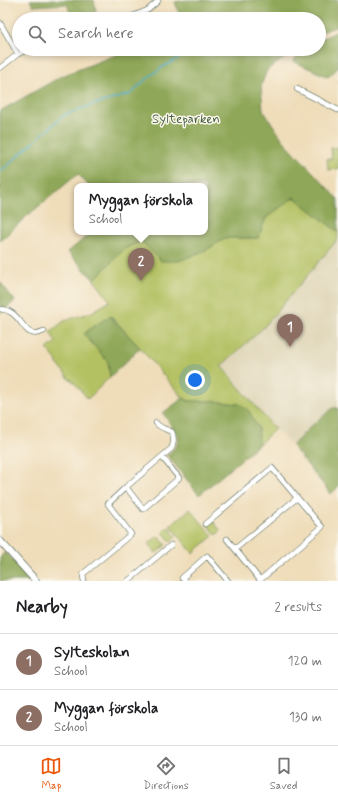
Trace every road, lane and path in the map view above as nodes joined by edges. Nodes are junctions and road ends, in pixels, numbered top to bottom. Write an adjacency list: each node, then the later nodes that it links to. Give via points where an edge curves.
1 (158, 1): 2 (street)
2 (143, 12)
3 (0, 23): 4 (street)
4 (12, 44)
5 (15, 56): 6 (street)
6 (0, 68)
7 (297, 89): 8 (street)
8 (338, 110)
9 (0, 309): 10 (street, via 16,316 28,332 38,334)
10 (44, 331)
11 (156, 423): 12 (street, via 172,432 174,436 172,448)
12 (162, 457): 13 (street); 13 (street, via 179,478 143,509)
13 (126, 487): 21 (street, via 108,504 131,534 84,573)
14 (297, 498): 15 (street, via 272,468); 19 (street); 25 (street, via 322,527)
15 (204, 524)
16 (227, 539): 19 (street)
17 (0, 541): 20 (street)
18 (171, 545): 22 (street)
19 (235, 549): 25 (street)
20 (36, 581)
21 (84, 581)
22 (128, 581)
23 (185, 581): 24 (street, via 182,578 207,556)
24 (228, 581)
25 (260, 581)

